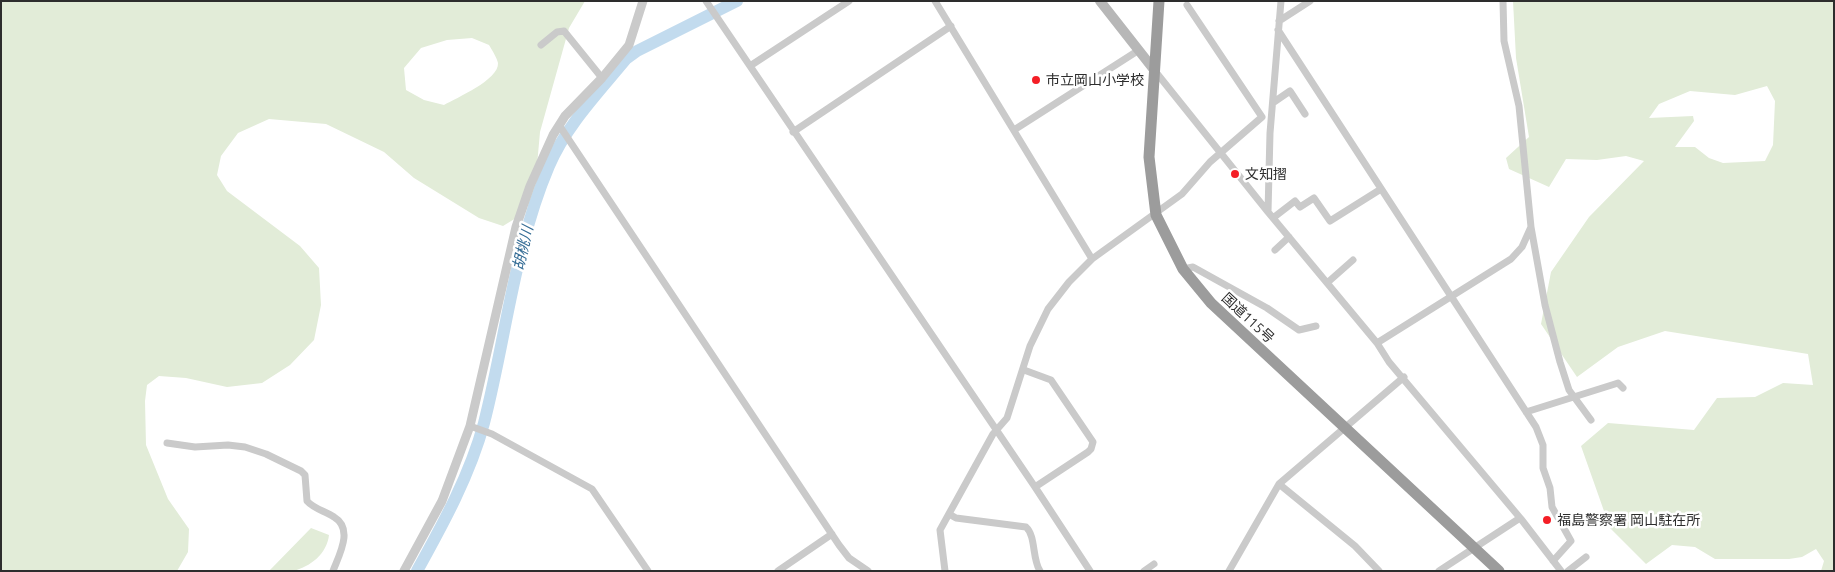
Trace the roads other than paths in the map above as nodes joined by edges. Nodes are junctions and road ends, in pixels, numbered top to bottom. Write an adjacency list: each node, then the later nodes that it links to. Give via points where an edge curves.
1 (643, 1): 18 (street, via 629,45)
2 (706, 1): 16 (street)
3 (849, 1): 16 (street)
4 (935, 1): 12 (street)
5 (1100, 1): 15 (main road)
6 (1160, 1): 17 (highway, 国道115号)
7 (1281, 1): 11 (street)
8 (1310, 1): 11 (street)
9 (1503, 1): 29 (street, via 1504,41 1519,106)
10 (1187, 5): 21 (street)
11 (1279, 21): 13 (street)
12 (951, 26): 23 (street); 24 (street)
13 (1278, 30): 19 (street); 26 (street)
14 (541, 45): 18 (street, via 557,32 564,31)
15 (1139, 50): 17 (main road); 23 (street)
16 (750, 66): 24 (street)
17 (1155, 71): 25 (street); 27 (highway, 国道115号, via 1149,157)
18 (602, 78): 22 (street, via 577,102)
19 (1273, 105): 20 (street, via 1290,91); 21 (street); 28 (street)
20 (1305, 114)
21 (1262, 117): 25 (street)
22 (559, 126): 45 (street, via 530,186 516,227); 53 (street)
23 (1014, 130): 32 (street)
24 (794, 132): 47 (street)
25 (1220, 154): 27 (street, via 1182,194); 28 (street)
26 (1381, 189): 28 (street, via 1330,221 1314,198 1300,207 1295,201); 36 (street)
27 (1156, 215): 32 (street); 34 (highway, 国道115号)
28 (1271, 215): 30 (street)
29 (1531, 227): 36 (street, via 1522,247 1511,259); 42 (street, via 1545,305)
30 (1289, 237): 31 (street); 35 (street)
31 (1275, 250)
32 (1092, 259): 39 (street, via 1048,309 1030,346)
33 (1353, 260): 35 (street)
34 (1183, 269): 37 (street, via 1193,267 1201,271 1299,330); 46 (highway, 国道115号, via 1211,303)
35 (1327, 283): 38 (street)
36 (1452, 297): 38 (street); 43 (street)
37 (1316, 326)
38 (1378, 343): 40 (street, via 1389,362)
39 (1024, 370): 47 (street, via 1012,406); 50 (street, via 1051,380 1092,442 1088,452)
40 (1404, 377): 46 (street); 52 (street)
41 (1623, 388): 42 (street, via 1614,384)
42 (1573, 396): 43 (street); 44 (street)
43 (1526, 412): 56 (street, via 1543,445 1543,468 1552,507 1571,541)
44 (1591, 420)
45 (470, 426): 59 (street, via 442,501); 60 (street, via 492,434 592,488)
46 (1343, 427): 49 (street); 54 (highway, 国道115号)
47 (996, 431): 50 (street); 51 (street)
48 (167, 443): 58 (street, via 194,447 228,444 244,447 302,471 307,501 336,518 344,530 342,548)
49 (1279, 484): 67 (street); 68 (street, via 1355,546)
50 (1035, 488): 65 (street)
51 (949, 514): 63 (street, via 939,533); 64 (street, via 956,518 1028,529 1035,563)
52 (1520, 518): 54 (street); 56 (street)
53 (832, 534): 61 (street); 62 (street, via 849,558)
54 (1475, 548): 69 (street); 70 (highway, 国道115号)
55 (1586, 557): 72 (street)
56 (1553, 561): 71 (street)
57 (1154, 564): 66 (street)
58 (333, 571)
59 (404, 571)
60 (648, 571)
61 (778, 571)
62 (868, 571)
63 (946, 571)
64 (1040, 571)
65 (1090, 571)
66 (1144, 571)
67 (1230, 571)
68 (1379, 571)
69 (1439, 571)
70 (1499, 571)
71 (1561, 571)
72 (1568, 571)

